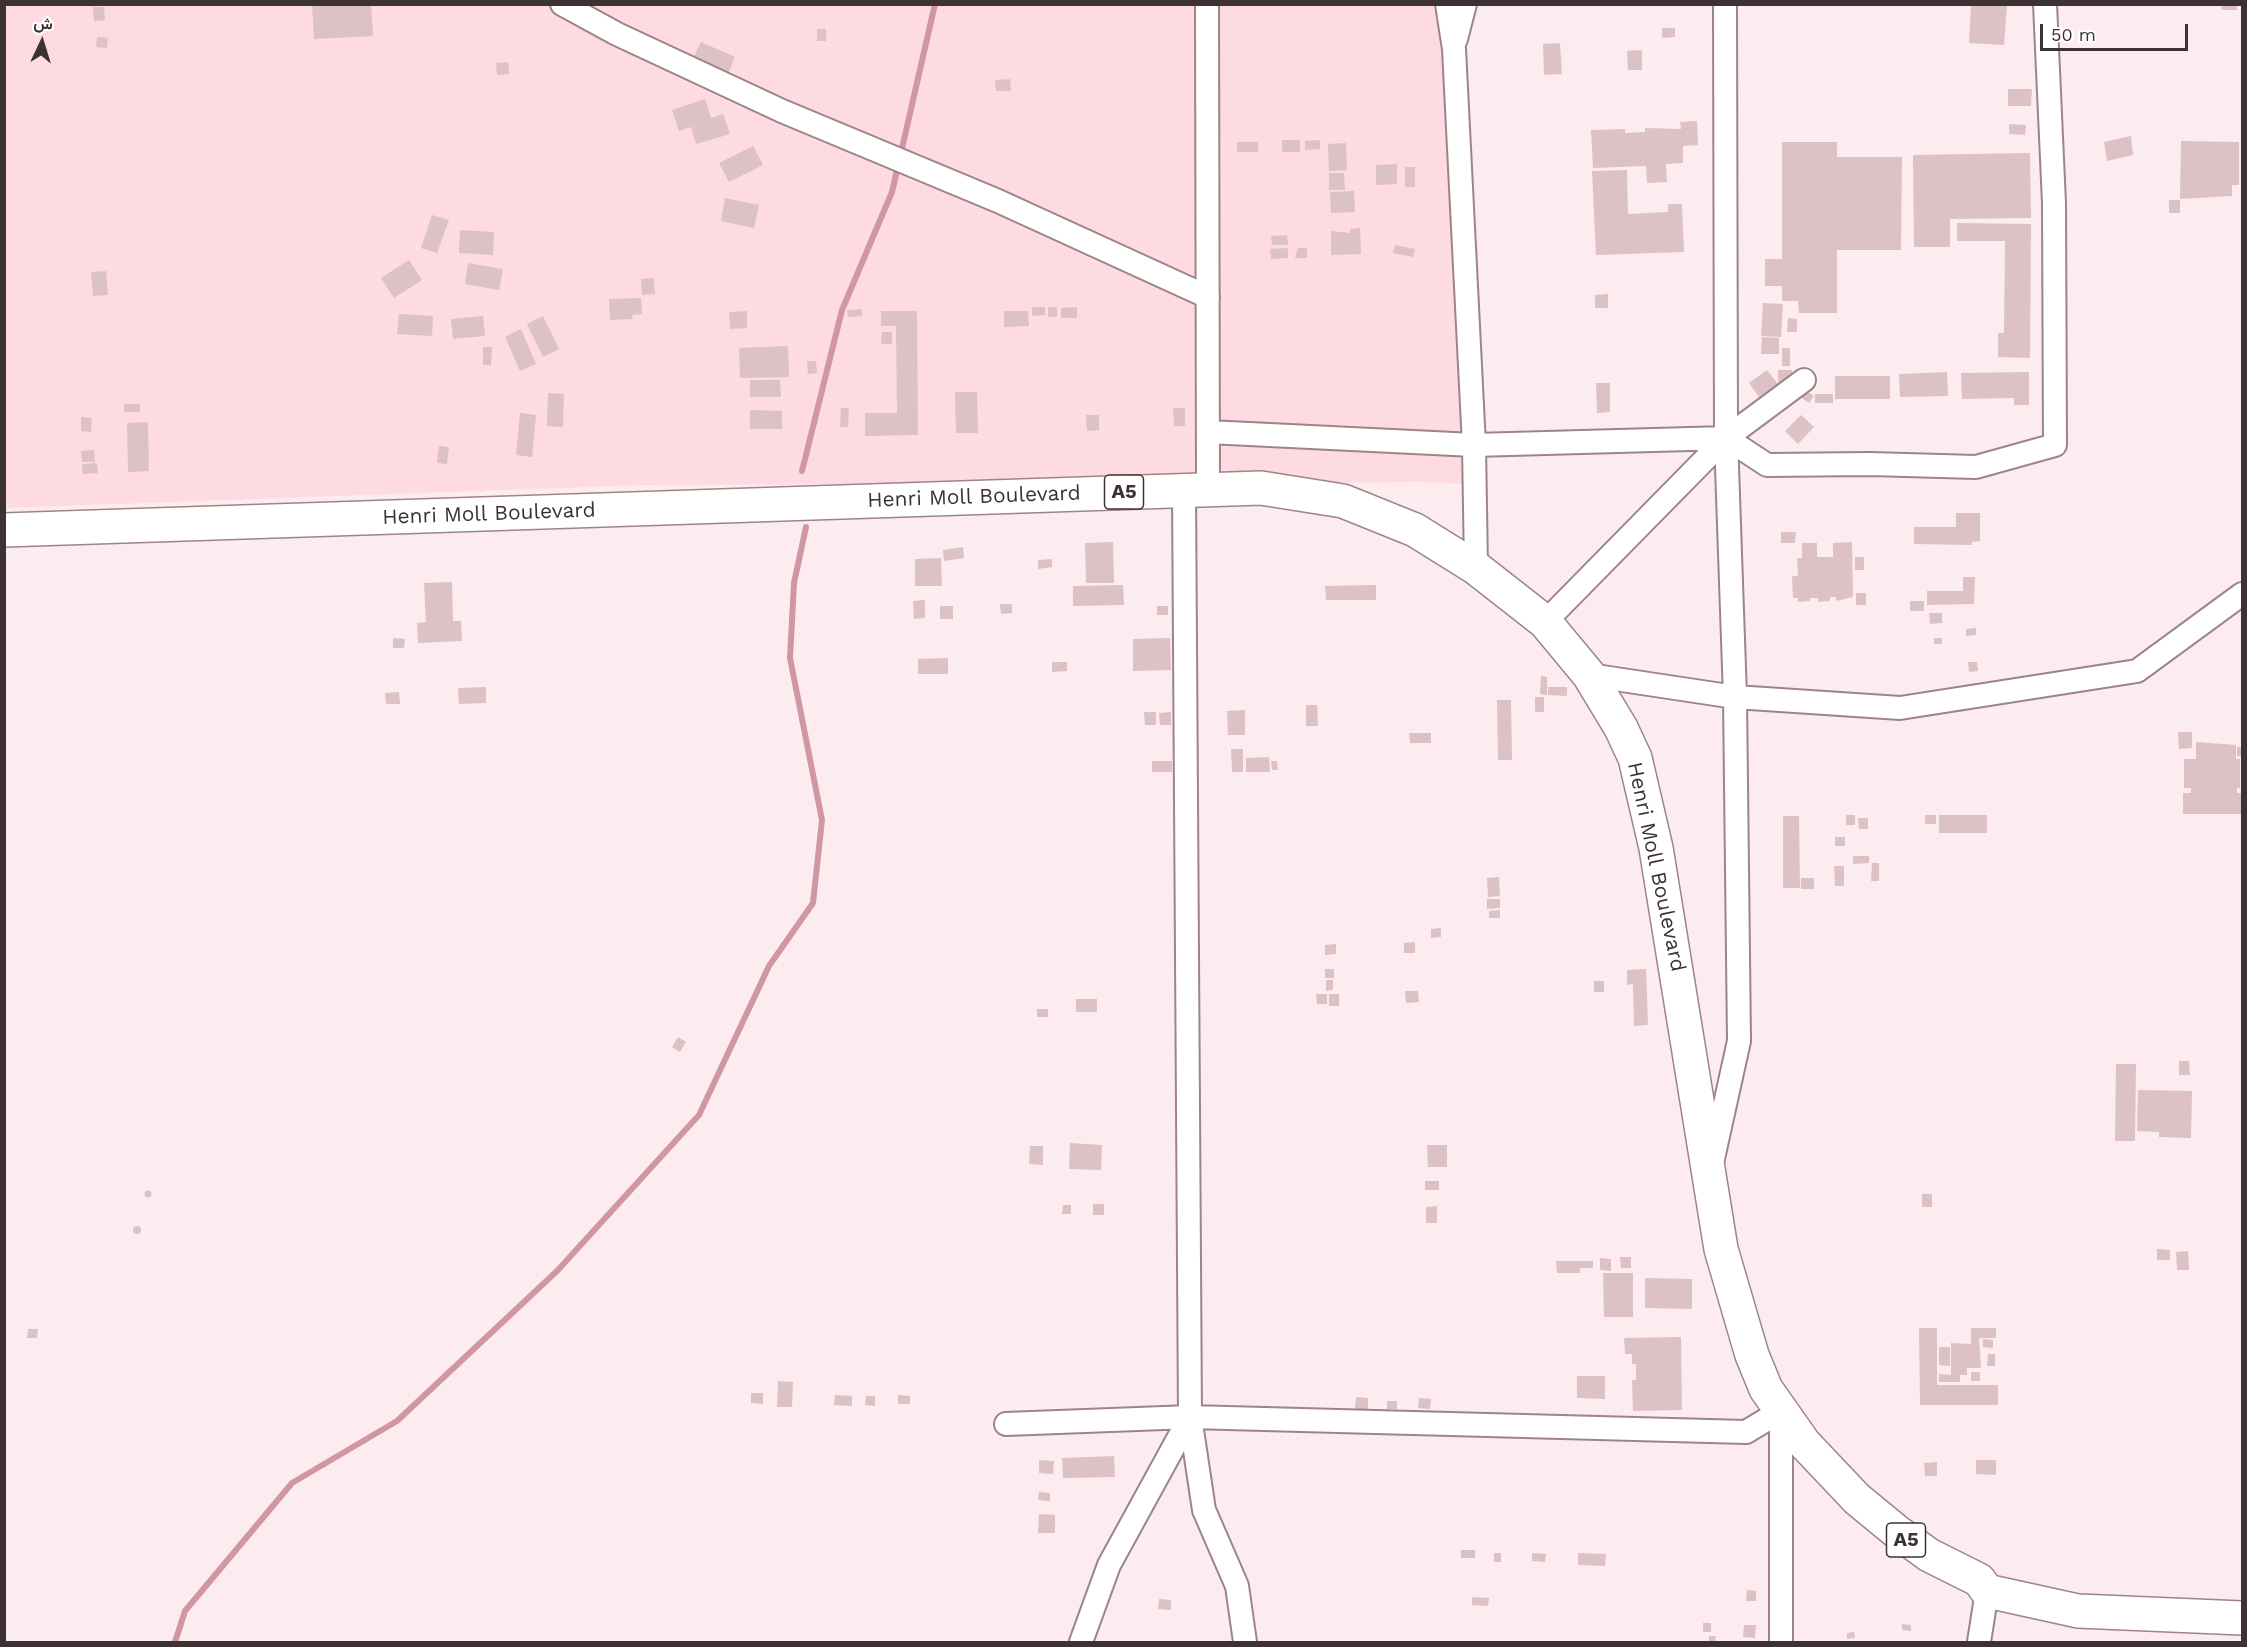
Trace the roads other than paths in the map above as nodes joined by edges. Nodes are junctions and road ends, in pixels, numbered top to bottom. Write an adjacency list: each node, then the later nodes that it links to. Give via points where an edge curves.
1 (562, 4): 8 (street, via 617,34 783,111 998,201)
2 (1207, 4): 8 (street)
3 (1447, 4): 7 (street)
4 (1465, 4): 7 (street)
5 (1725, 4): 11 (street)
6 (2045, 4): 11 (street, via 2054,203 2055,445 1976,467 1767,465)
7 (1454, 49): 12 (street)
8 (1208, 297): 10 (street)
9 (1804, 380): 11 (street)
10 (1208, 432): 12 (street); 13 (street)
11 (1726, 438): 12 (street); 17 (street); 19 (street)
12 (1474, 445): 15 (street)
13 (1196, 490): 14 (highway, Henri Moll Boulevard / A5); 15 (highway, Henri Moll Boulevard / A5, via 1261,488 1343,501 1415,530); 22 (street)
14 (4, 530)
15 (1476, 568): 17 (highway, Henri Moll Boulevard / A5)
16 (2242, 594): 19 (street, via 2137,671 1900,708)
17 (1545, 622): 18 (highway, Henri Moll Boulevard / A5)
18 (1589, 675): 19 (street); 20 (highway, Henri Moll Boulevard / A5, via 1635,758 1646,800)
19 (1735, 697): 20 (street, via 1739,1041)
20 (1709, 1176): 21 (highway, Henri Moll Boulevard / A5, via 1720,1249 1752,1355 1766,1389)
21 (1781, 1411): 22 (street, via 1746,1432); 24 (highway, Henri Moll Boulevard / A5, via 1804,1443 1857,1499 1916,1547 1979,1580); 28 (street)
22 (1190, 1418): 23 (street); 26 (street, via 1109,1565); 27 (street, via 1204,1510 1237,1587)
23 (1006, 1424)
24 (1987, 1591): 25 (highway, Henri Moll Boulevard / A5, via 2078,1611); 29 (street)
25 (2242, 1618)
26 (1081, 1642)
27 (1245, 1642)
28 (1780, 1642)
29 (1979, 1642)

